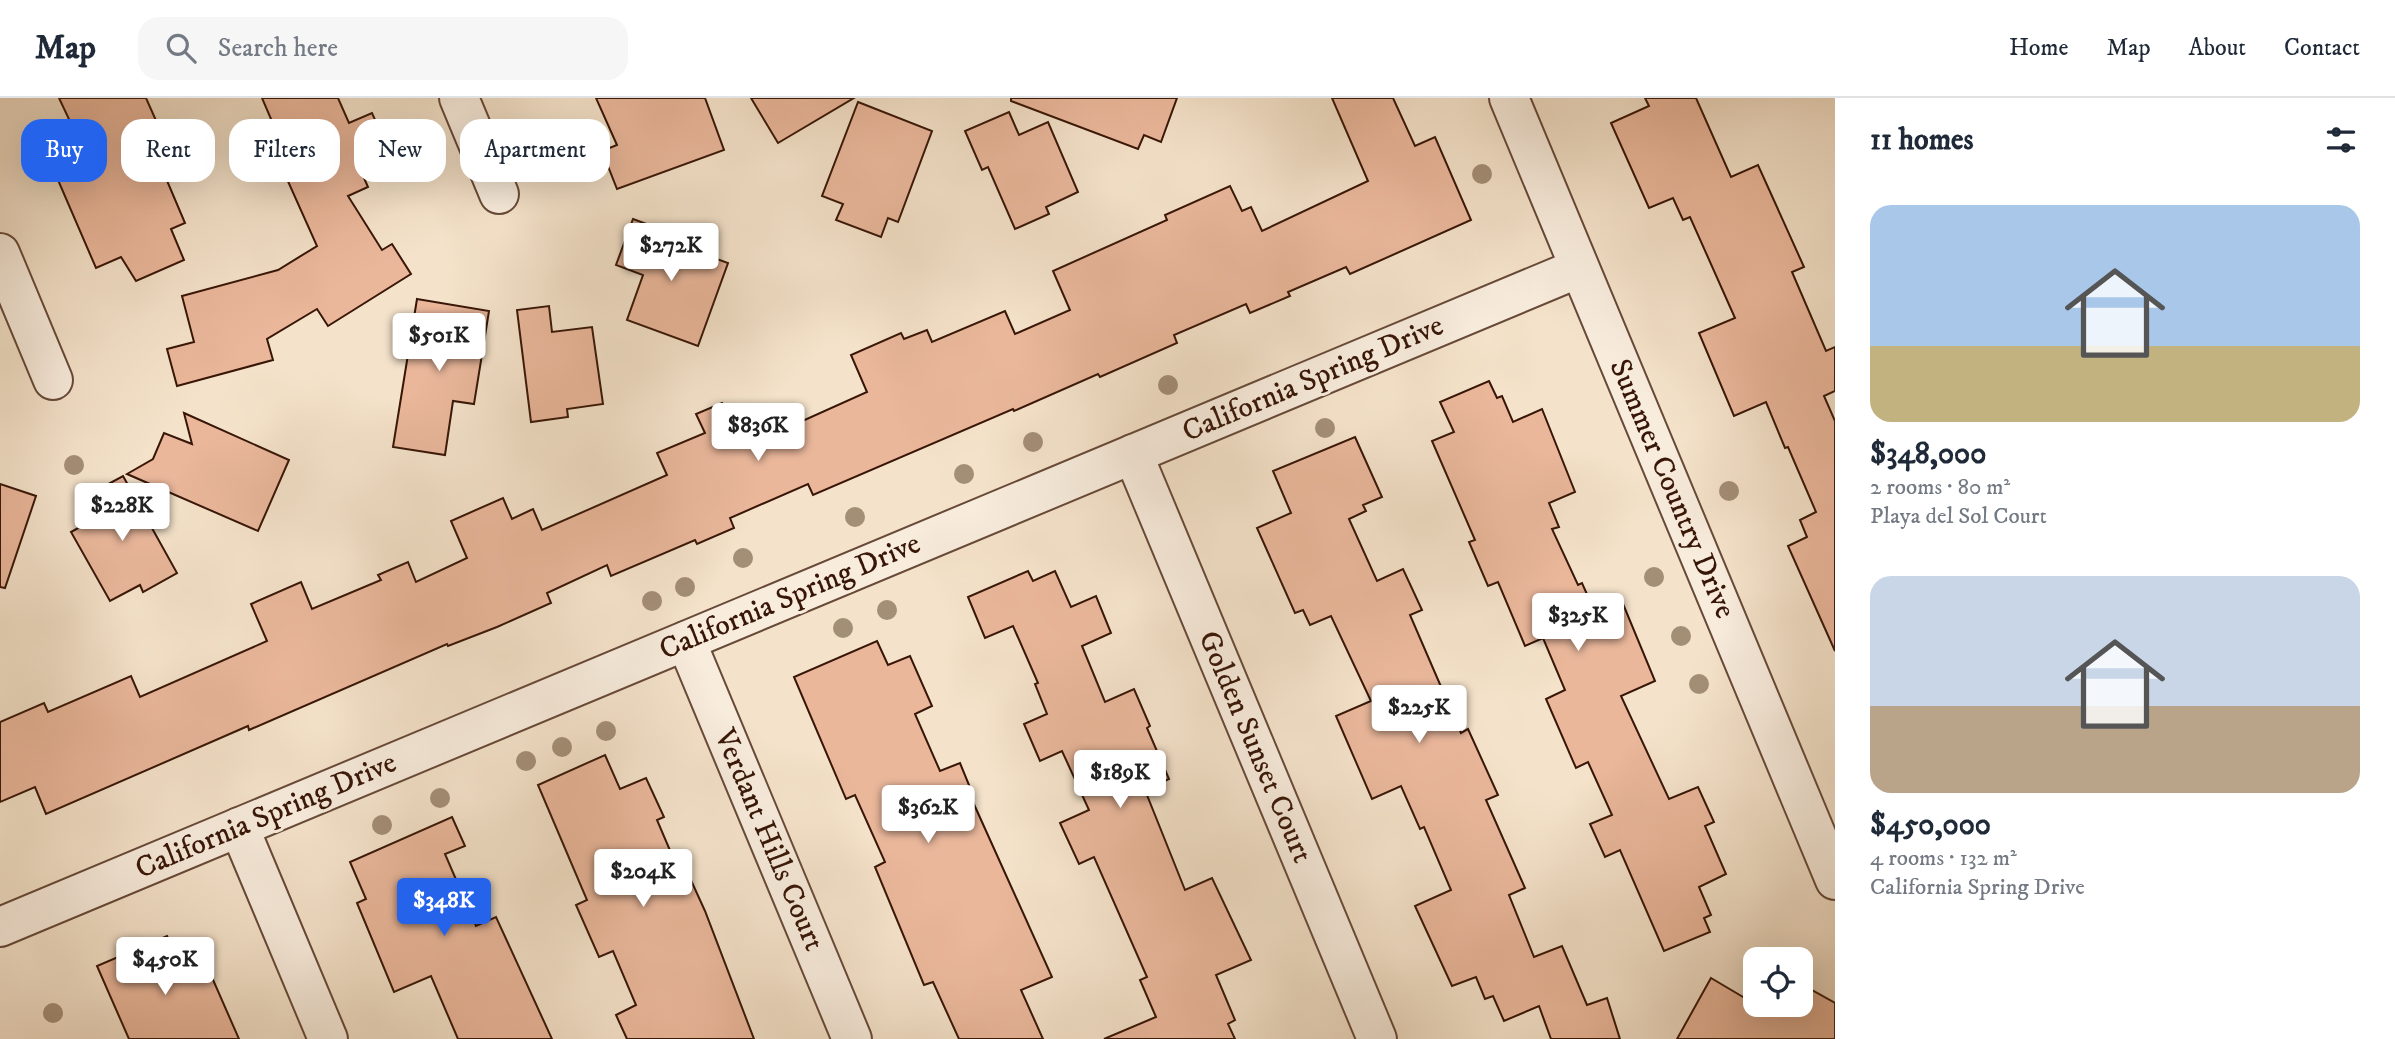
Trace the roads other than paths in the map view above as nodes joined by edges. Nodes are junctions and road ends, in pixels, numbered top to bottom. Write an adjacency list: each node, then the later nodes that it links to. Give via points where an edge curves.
1 (459, 98): 3 (street)
2 (1509, 98): 5 (street, Summer Country Drive)
3 (499, 194)
4 (0, 253): 6 (street)
5 (1579, 268): 7 (street, California Spring Drive); 10 (street, Summer Country Drive)
6 (53, 380)
7 (1133, 454): 8 (street, California Spring Drive); 14 (street, Golden Sunset Court)
8 (686, 640): 9 (street, California Spring Drive); 13 (street, Verdant Hills Court)
9 (239, 827): 11 (street, California Spring Drive); 12 (street)
10 (1835, 880)
11 (0, 927)
12 (328, 1039)
13 (852, 1039)
14 (1377, 1039)

